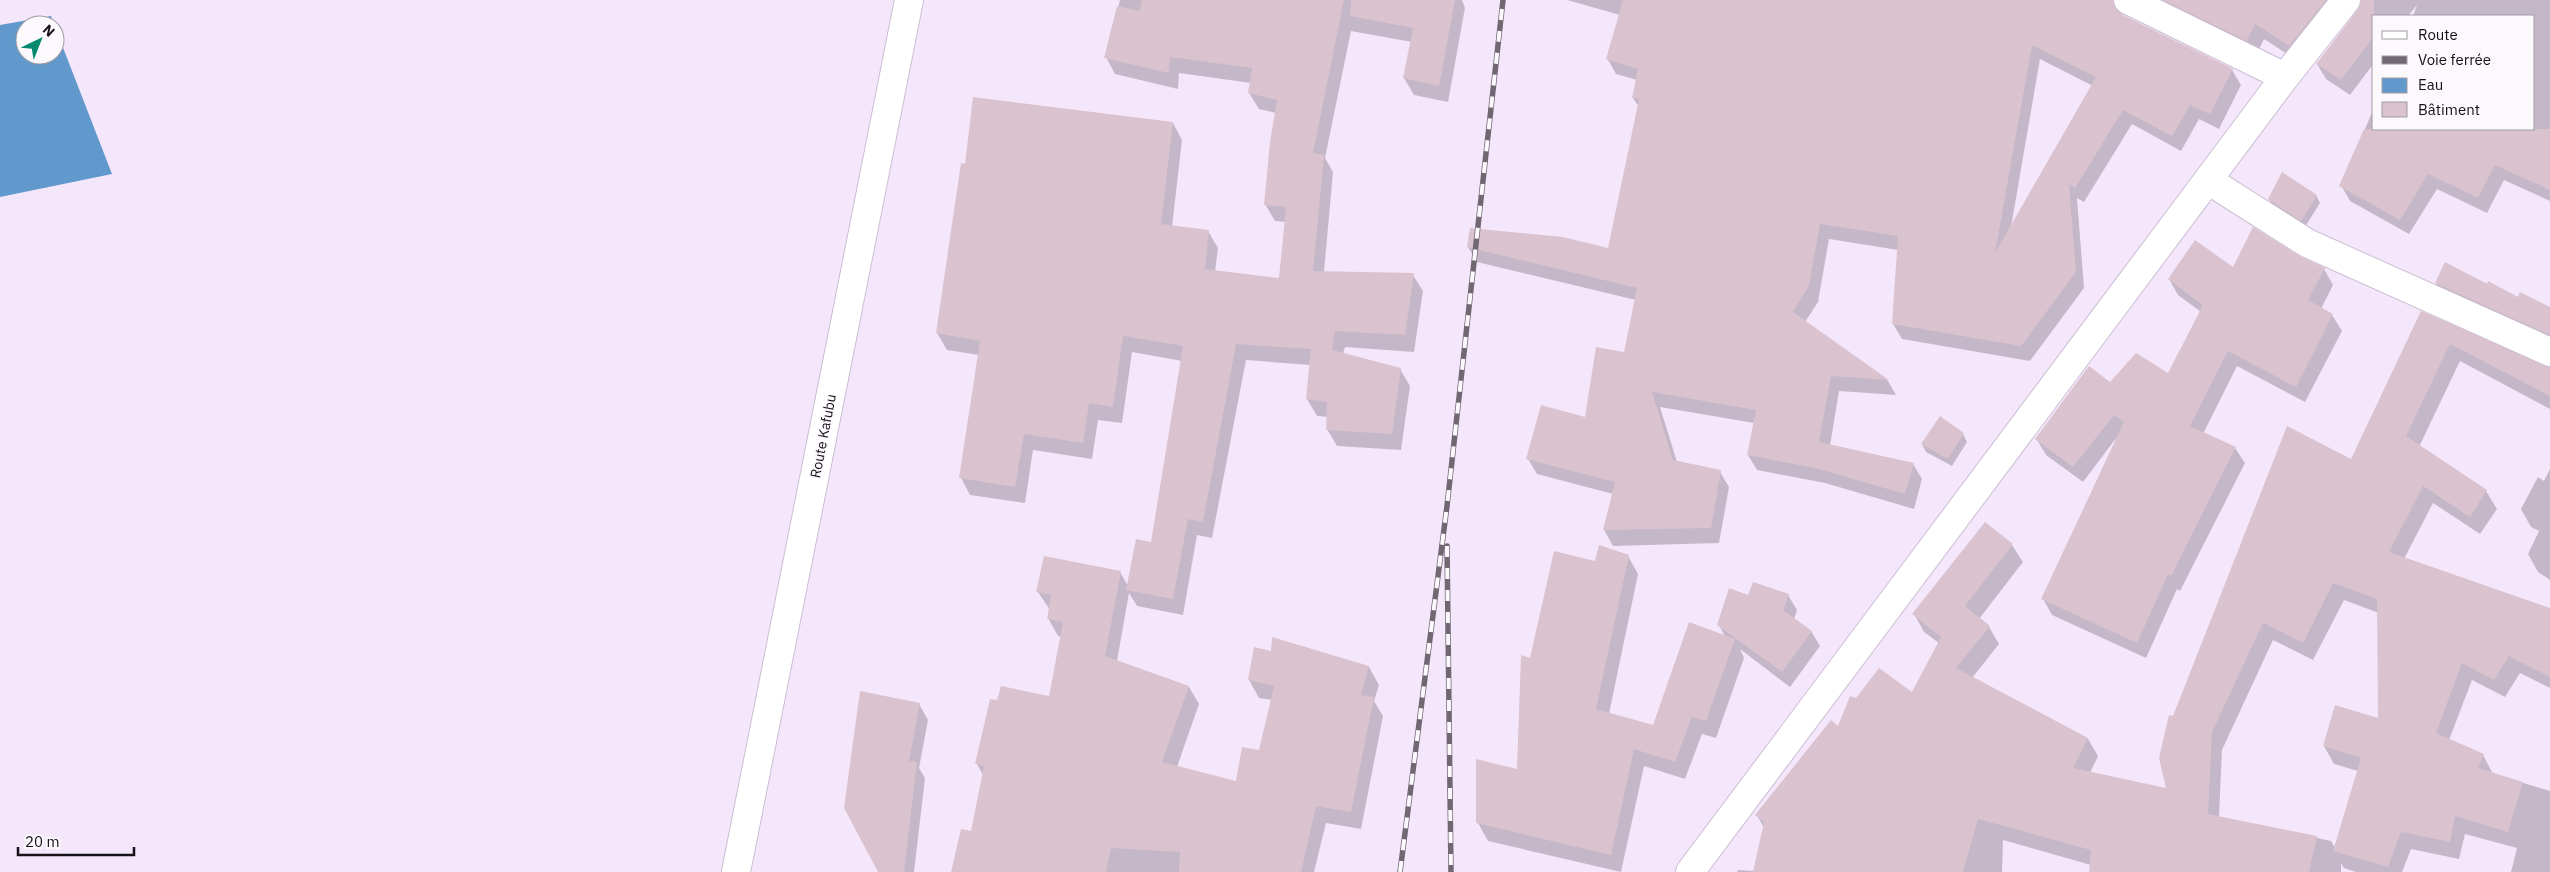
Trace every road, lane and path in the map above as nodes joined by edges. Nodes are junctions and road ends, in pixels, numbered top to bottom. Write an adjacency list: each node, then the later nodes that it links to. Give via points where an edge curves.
1 (909, 0): 7 (street, Route Kafubu)
2 (2128, 0): 4 (street)
3 (2346, 0): 4 (street)
4 (2285, 76): 5 (street)
5 (2208, 180): 6 (street, via 2307,243); 8 (street)
6 (2550, 352)
7 (742, 867)
8 (1690, 872)

